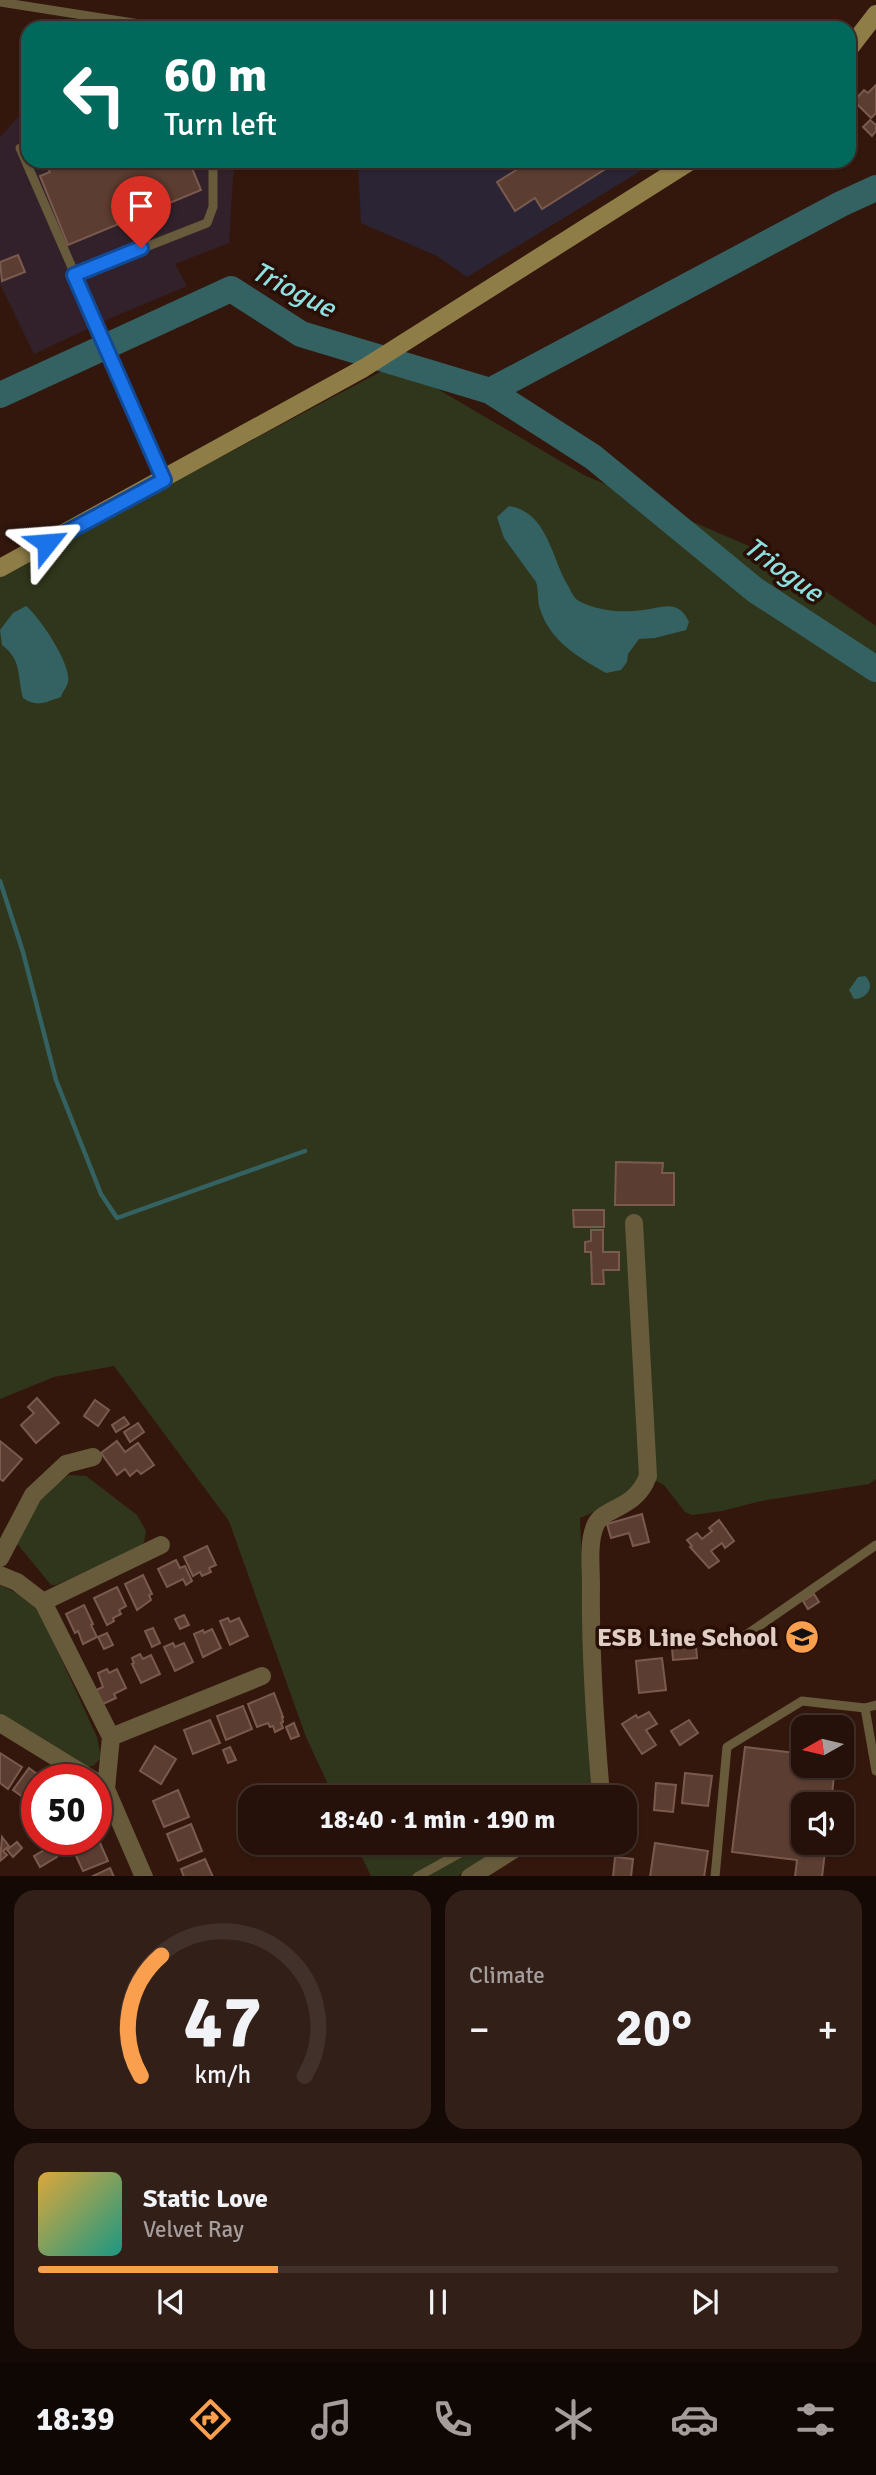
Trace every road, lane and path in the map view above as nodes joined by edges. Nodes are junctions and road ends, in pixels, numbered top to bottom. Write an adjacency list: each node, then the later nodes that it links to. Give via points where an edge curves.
1 (0, 2): 3 (lane)
2 (876, 15): 4 (main road)
3 (121, 21)
4 (856, 40)
5 (29, 168): 8 (lane)
6 (213, 168): 8 (lane, via 213,207 207,223)
7 (680, 168): 9 (main road, via 364,368)
8 (74, 275): 9 (lane)
9 (164, 480): 10 (main road)
10 (0, 568)
11 (634, 1223): 27 (street, via 648,1476 635,1498 603,1516 594,1528 590,1619)
12 (93, 1457): 15 (street, via 66,1464 33,1495)
13 (160, 1545): 17 (street)
14 (876, 1545): 18 (lane)
15 (0, 1558)
16 (0, 1575): 17 (street)
17 (43, 1602): 23 (street)
18 (746, 1635)
19 (262, 1676): 23 (street)
20 (876, 1705): 21 (lane)
21 (865, 1708): 26 (lane); 34 (lane, via 802,1701 727,1747)
22 (0, 1723): 24 (street)
23 (111, 1737): 25 (street)
24 (67, 1764)
25 (103, 1764)
26 (876, 1771)
27 (599, 1785)
28 (112, 1812): 31 (street)
29 (456, 1855): 32 (lane)
30 (505, 1855): 33 (street)
31 (144, 1876)
32 (419, 1876)
33 (472, 1876)
34 (715, 1876)

